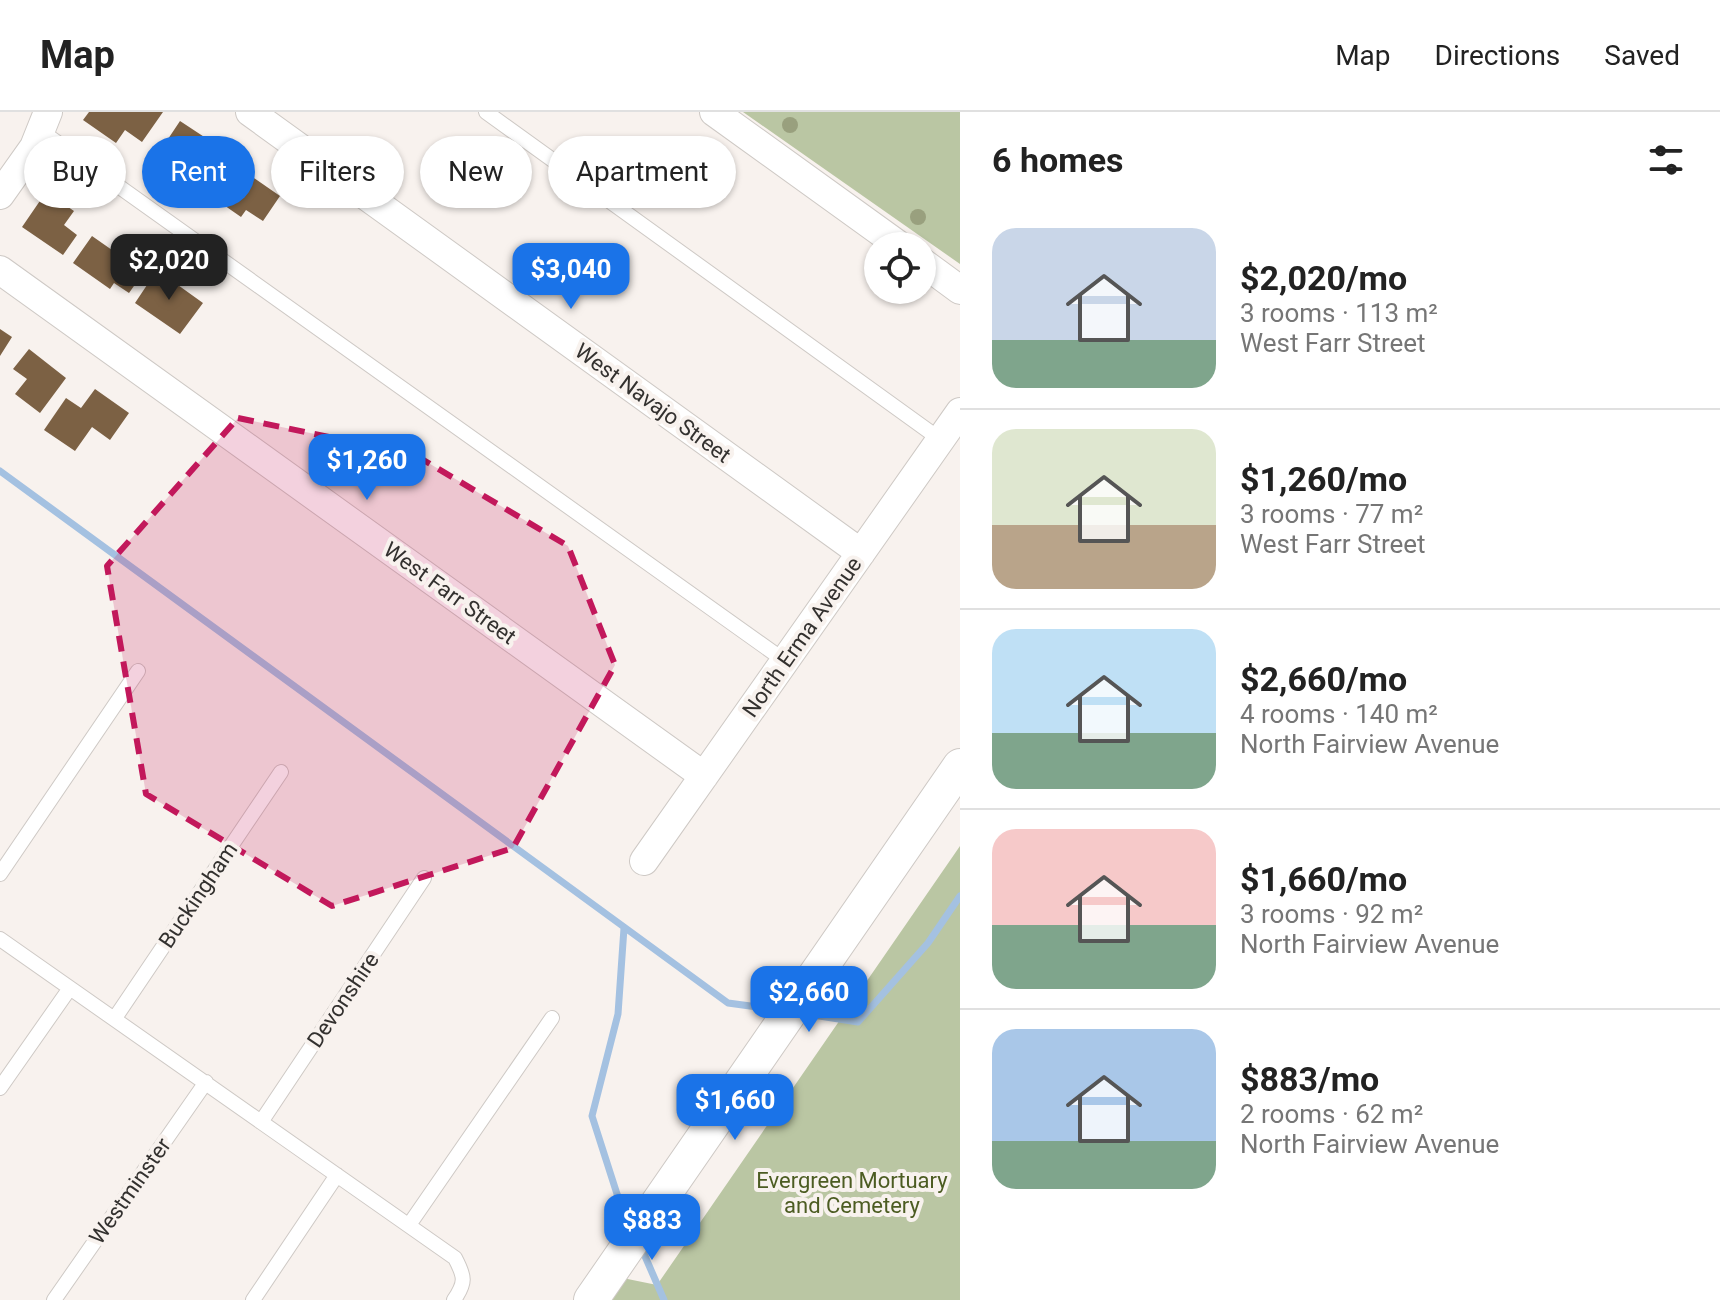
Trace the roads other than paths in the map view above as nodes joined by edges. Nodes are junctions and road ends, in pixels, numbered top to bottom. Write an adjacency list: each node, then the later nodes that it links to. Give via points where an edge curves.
1 (250, 112): 12 (street, West Navajo Street)
2 (486, 112): 11 (lane)
3 (714, 112): 6 (street)
4 (45, 122): 5 (street); 13 (lane)
5 (0, 195)
6 (881, 232)
7 (0, 270): 17 (street, West Farr Street)
8 (936, 272): 9 (street)
9 (960, 290)
10 (960, 412): 11 (street, North Erma Avenue)
11 (941, 440): 12 (street, North Erma Avenue)
12 (861, 553): 13 (street, North Erma Avenue)
13 (785, 661): 17 (street, North Erma Avenue)
14 (138, 671): 19 (lane)
15 (960, 766): 30 (street)
16 (281, 772): 23 (lane, Buckingham)
17 (704, 776): 18 (street, North Erma Avenue)
18 (644, 861)
19 (0, 874)
20 (424, 878): 27 (lane, Devonshire)
21 (0, 939): 22 (lane)
22 (70, 988): 23 (lane); 26 (lane)
23 (115, 1018): 25 (lane)
24 (552, 1018): 29 (lane)
25 (206, 1082): 27 (lane); 31 (lane, Westminster)
26 (0, 1088)
27 (261, 1122): 28 (lane)
28 (337, 1175): 29 (lane); 32 (lane)
29 (409, 1225): 33 (lane, via 455,1258 464,1276)
30 (600, 1288)
31 (54, 1300)
32 (253, 1300)
33 (454, 1300)

